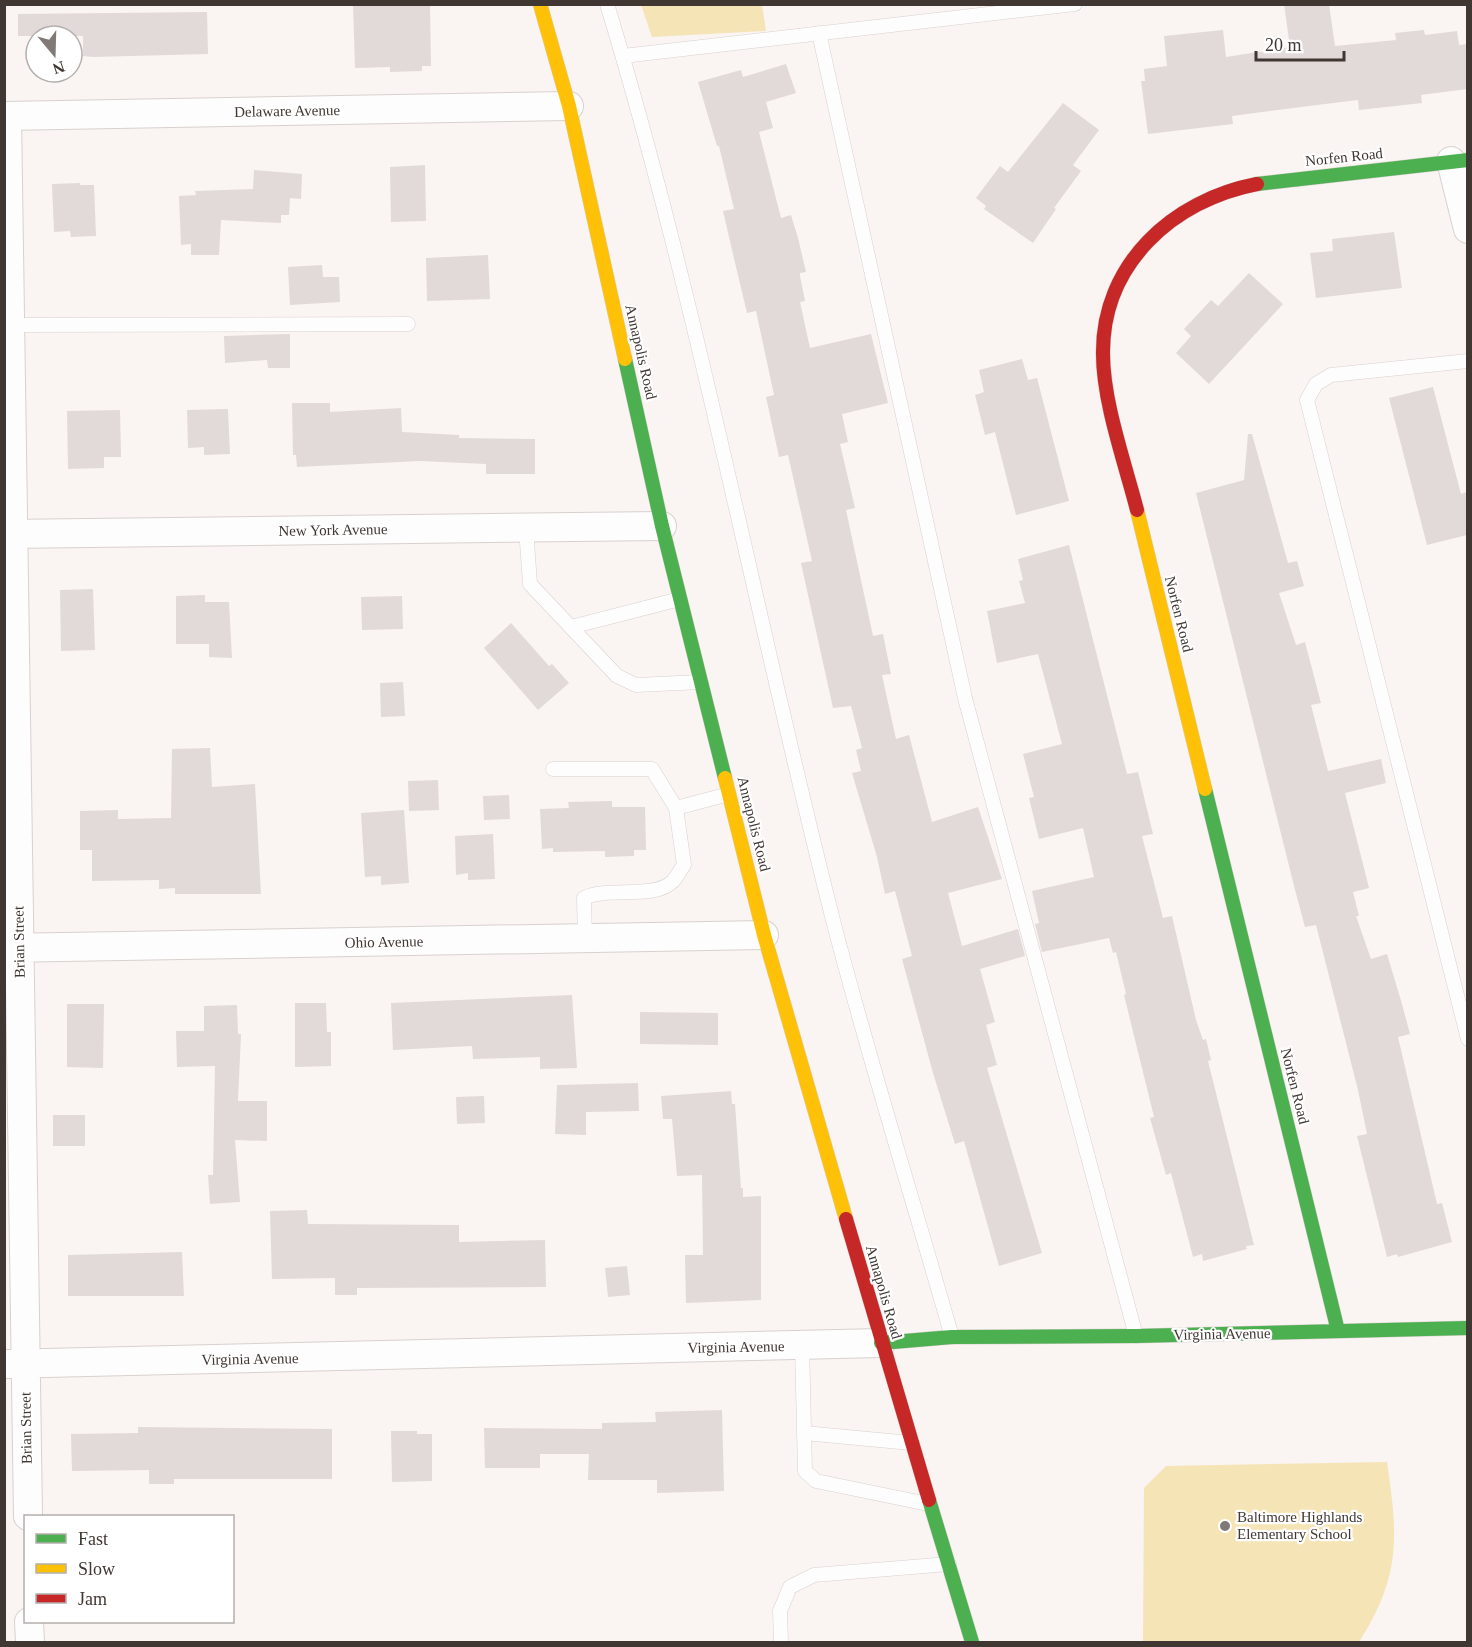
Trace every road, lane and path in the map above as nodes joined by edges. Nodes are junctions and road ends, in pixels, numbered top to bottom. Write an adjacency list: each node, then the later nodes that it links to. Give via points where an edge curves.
1 (540, 4): 6 (street, Annapolis Road)
2 (607, 4): 5 (lane)
3 (1075, 4): 4 (lane)
4 (819, 33): 5 (lane); 28 (lane, via 965,698)
5 (623, 56): 29 (lane, via 732,485 835,925)
6 (569, 106): 7 (street, Delaware Avenue); 13 (street, Annapolis Road)
7 (6, 116): 11 (street, Brian Street)
8 (1459, 160): 9 (street); 27 (street, Norfen Road, via 1254,184 1214,195 1177,215 1144,243 1121,274 1107,317 1103,352 1108,393)
9 (1467, 229)
10 (408, 324): 11 (lane)
11 (7, 325): 15 (street, Brian Street)
12 (1467, 361): 25 (lane, via 1331,375 1316,384 1307,400)
13 (662, 526): 14 (street, New York Avenue); 16 (street, Annapolis Road)
14 (526, 528): 15 (street, New York Avenue); 17 (lane, via 530,584)
15 (9, 534): 24 (street, Brian Street)
16 (680, 599): 17 (lane); 18 (street, Annapolis Road)
17 (571, 627): 18 (lane, via 617,676 636,685)
18 (701, 682): 20 (street, Annapolis Road)
19 (553, 769): 21 (lane, via 652,769)
20 (729, 794): 21 (lane); 22 (street, Annapolis Road)
21 (676, 808): 23 (lane, via 684,865 672,883 649,891 594,893 584,898)
22 (764, 935): 23 (street, Ohio Avenue); 30 (street, Annapolis Road)
23 (585, 938): 24 (street, Ohio Avenue)
24 (12, 948): 32 (street, Brian Street)
25 (1467, 1039)
26 (1467, 1328): 27 (street, Virginia Avenue)
27 (1338, 1331): 28 (street, Virginia Avenue)
28 (1136, 1336): 29 (street, Virginia Avenue)
29 (952, 1337): 30 (street, Virginia Avenue)
30 (881, 1343): 31 (street, Virginia Avenue); 34 (street, Annapolis Road)
31 (802, 1345): 32 (street, Virginia Avenue); 33 (lane)
32 (15, 1364): 36 (street, Brian Street)
33 (804, 1433): 34 (lane); 35 (lane, via 805,1470 816,1481)
34 (911, 1443): 35 (street, Annapolis Road)
35 (930, 1505): 37 (street, Annapolis Road)
36 (28, 1515)
37 (949, 1564): 40 (lane, via 814,1575 790,1587 780,1611); 41 (street, Annapolis Road)
38 (29, 1623): 39 (street)
39 (30, 1642)
40 (781, 1642)
41 (972, 1642)

